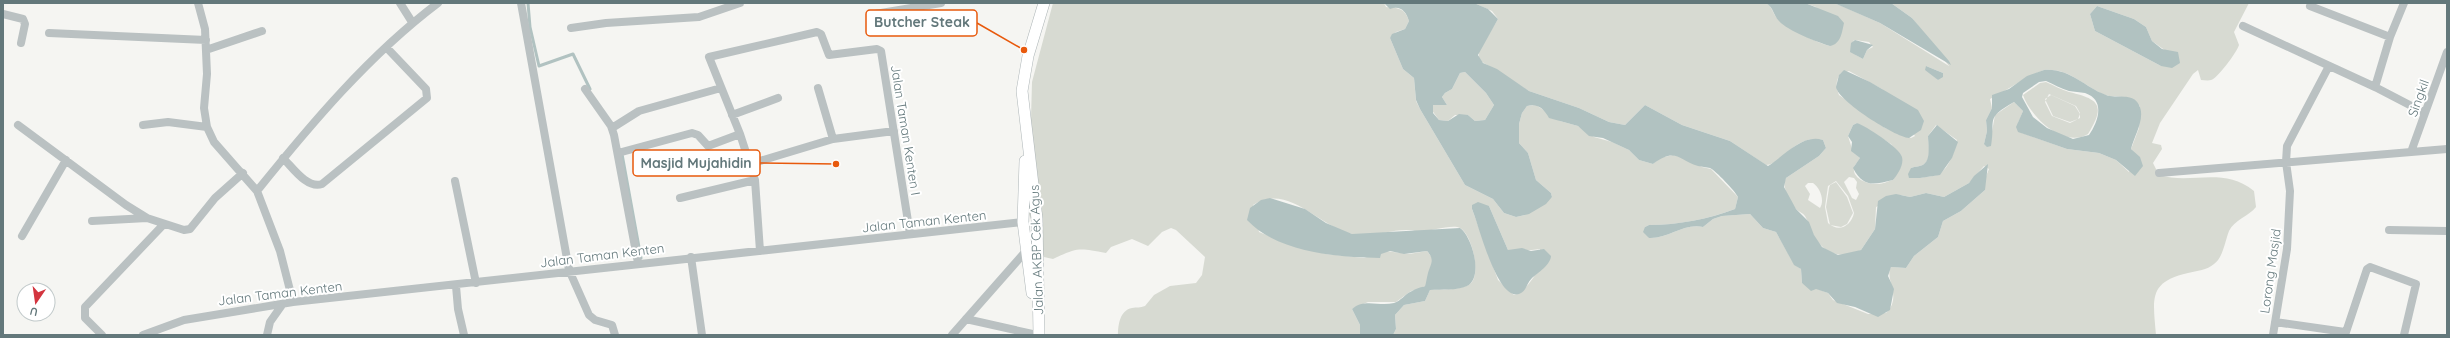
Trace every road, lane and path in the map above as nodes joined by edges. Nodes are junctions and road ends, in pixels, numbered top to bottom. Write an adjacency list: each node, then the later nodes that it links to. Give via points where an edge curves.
1 (198, 3): 18 (street)
2 (400, 3): 12 (street)
3 (438, 3): 12 (street)
4 (521, 3): 64 (street)
5 (740, 3): 14 (street, via 699,17)
6 (940, 3): 11 (street)
7 (1044, 3): 31 (main road, Jalan AKBP Cek Agus, via 1028,56 1022,91)
8 (2404, 3): 17 (street)
9 (2310, 6): 17 (street)
10 (3, 14): 19 (street, via 23,19)
11 (874, 14)
12 (412, 22): 20 (street)
13 (2244, 26): 23 (street)
14 (571, 28)
15 (262, 31): 21 (street)
16 (50, 33): 18 (street)
17 (2390, 37): 24 (street)
18 (206, 40): 21 (street)
19 (21, 43)
20 (386, 47): 42 (street); 42 (street, via 426,89 427,98 322,184 308,182)
21 (206, 50): 34 (street, via 204,108)
22 (2447, 52): 29 (street, Singkil)
23 (2329, 66): 24 (street); 44 (street, Lorong Masjid, via 2289,140)
24 (2375, 87): 29 (street)
25 (721, 88): 30 (street); 35 (street, via 639,111); 36 (street, Jalan Taman Kenten I, via 709,58 737,49 817,32 822,34 829,55 881,50)
26 (818, 88): 38 (street)
27 (585, 89): 35 (street)
28 (778, 98): 30 (street)
29 (2425, 113): 40 (street, Singkil)
30 (732, 115): 37 (street)
31 (1026, 117): 54 (main road, Jalan AKBP Cek Agus); 79 (main road, Jalan AKBP Cek Agus, via 1037,219)
32 (18, 125): 43 (street)
33 (143, 125): 34 (street, via 168,122)
34 (207, 127): 46 (street, via 214,142)
35 (613, 128): 41 (street)
36 (894, 131): 38 (street); 58 (street, Jalan Taman Kenten I)
37 (740, 134): 41 (street, via 708,146 698,135 692,133); 45 (street)
38 (833, 139): 45 (street)
39 (2447, 149): 40 (street)
40 (2411, 152): 44 (street)
41 (618, 154): 63 (street)
42 (283, 158): 50 (street)
43 (66, 160): 52 (street); 59 (street)
44 (2286, 162): 47 (street); 70 (street, Lorong Masjid, via 2290,191 2288,249)
45 (750, 164): 48 (street)
46 (243, 173): 50 (street); 55 (street, via 215,198 190,229 184,230)
47 (2159, 173)
48 (755, 180): 51 (street); 60 (street)
49 (456, 181): 65 (street)
50 (257, 191): 67 (street, via 280,251)
51 (680, 198)
52 (147, 218): 53 (street); 55 (street)
53 (92, 221)
54 (1023, 222): 58 (street, Jalan Taman Kenten); 61 (main road, Jalan AKBP Cek Agus)
55 (164, 224): 72 (street, via 86,307 85,318)
56 (2390, 230): 57 (street)
57 (2447, 231)
58 (910, 234): 60 (street, Jalan Taman Kenten)
59 (22, 236)
60 (760, 251): 62 (street, Jalan Taman Kenten)
61 (1026, 251): 69 (street); 79 (main road, Jalan AKBP Cek Agus)
62 (691, 257): 63 (street, Jalan Taman Kenten); 77 (street)
63 (638, 263): 64 (street, Jalan Taman Kenten)
64 (569, 270): 65 (street, Jalan Taman Kenten); 76 (street, via 587,312 595,320 612,325)
65 (476, 282): 66 (street, Jalan Taman Kenten)
66 (456, 286): 67 (street, Jalan Taman Kenten); 75 (street)
67 (292, 302): 68 (street, Jalan Taman Kenten)
68 (282, 305): 73 (street, Jalan Taman Kenten, via 220,312 184,320); 74 (street, via 270,322)
69 (966, 319): 78 (street); 79 (street)
70 (2275, 322): 71 (street); 80 (street, Lorong Masjid)
71 (2345, 333): 81 (street, via 2370,267 2416,284)
72 (102, 335)
73 (142, 335)
74 (267, 335)
75 (464, 335)
76 (615, 335)
77 (702, 335)
78 (952, 335)
79 (1038, 335)
80 (2273, 335)
81 (2404, 335)

